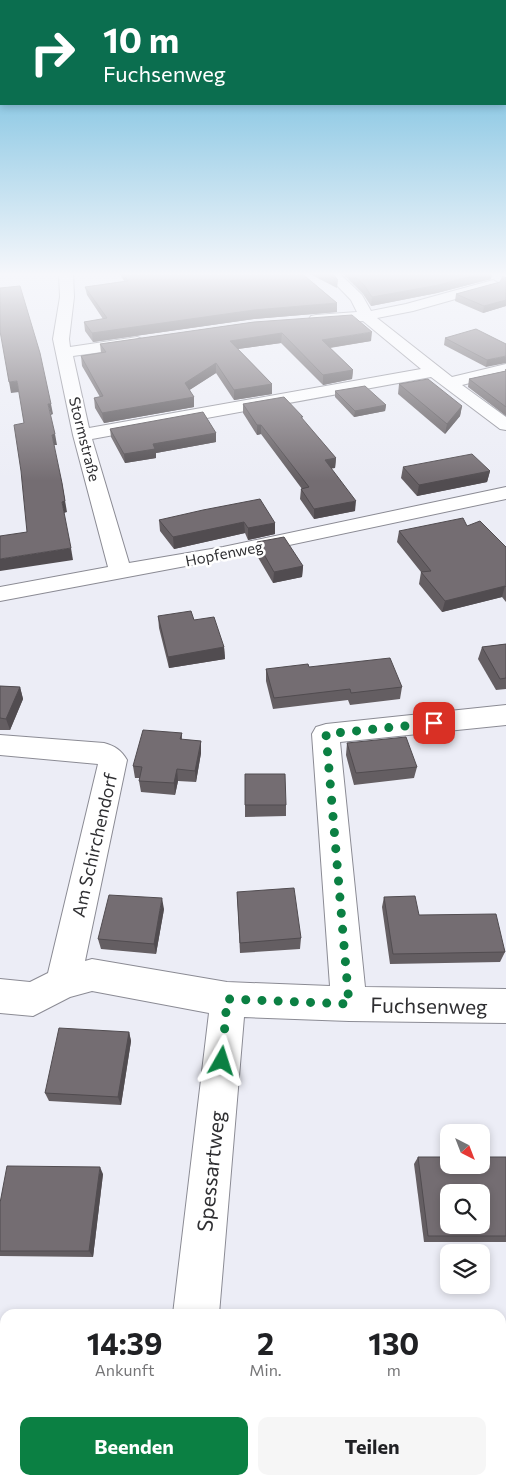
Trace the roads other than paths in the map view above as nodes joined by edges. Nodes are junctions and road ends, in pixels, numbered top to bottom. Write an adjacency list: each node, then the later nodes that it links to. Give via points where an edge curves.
1 (62, 342): 4 (street, Stormstraße)
2 (134, 342): 4 (street)
3 (398, 342): 6 (street)
4 (64, 353): 8 (street, Stormstraße)
5 (506, 369): 6 (street)
6 (441, 378): 7 (street); 8 (street)
7 (506, 425)
8 (82, 435): 10 (street, Stormstraße)
9 (506, 494): 10 (street, Hopfenweg, via 223,554)
10 (121, 572): 11 (street, Hopfenweg)
11 (0, 594)
12 (506, 715): 17 (street, via 326,734)
13 (0, 745): 14 (street, Am Schirchendorf, via 104,753 113,760)
14 (63, 983): 15 (street, Fuchsenweg, via 33,999); 16 (street, Fuchsenweg, via 92,975)
15 (0, 996)
16 (227, 999): 17 (street, Fuchsenweg); 19 (street, Spessartweg)
17 (349, 1004): 18 (street, Fuchsenweg)
18 (506, 1006)
19 (196, 1309)

